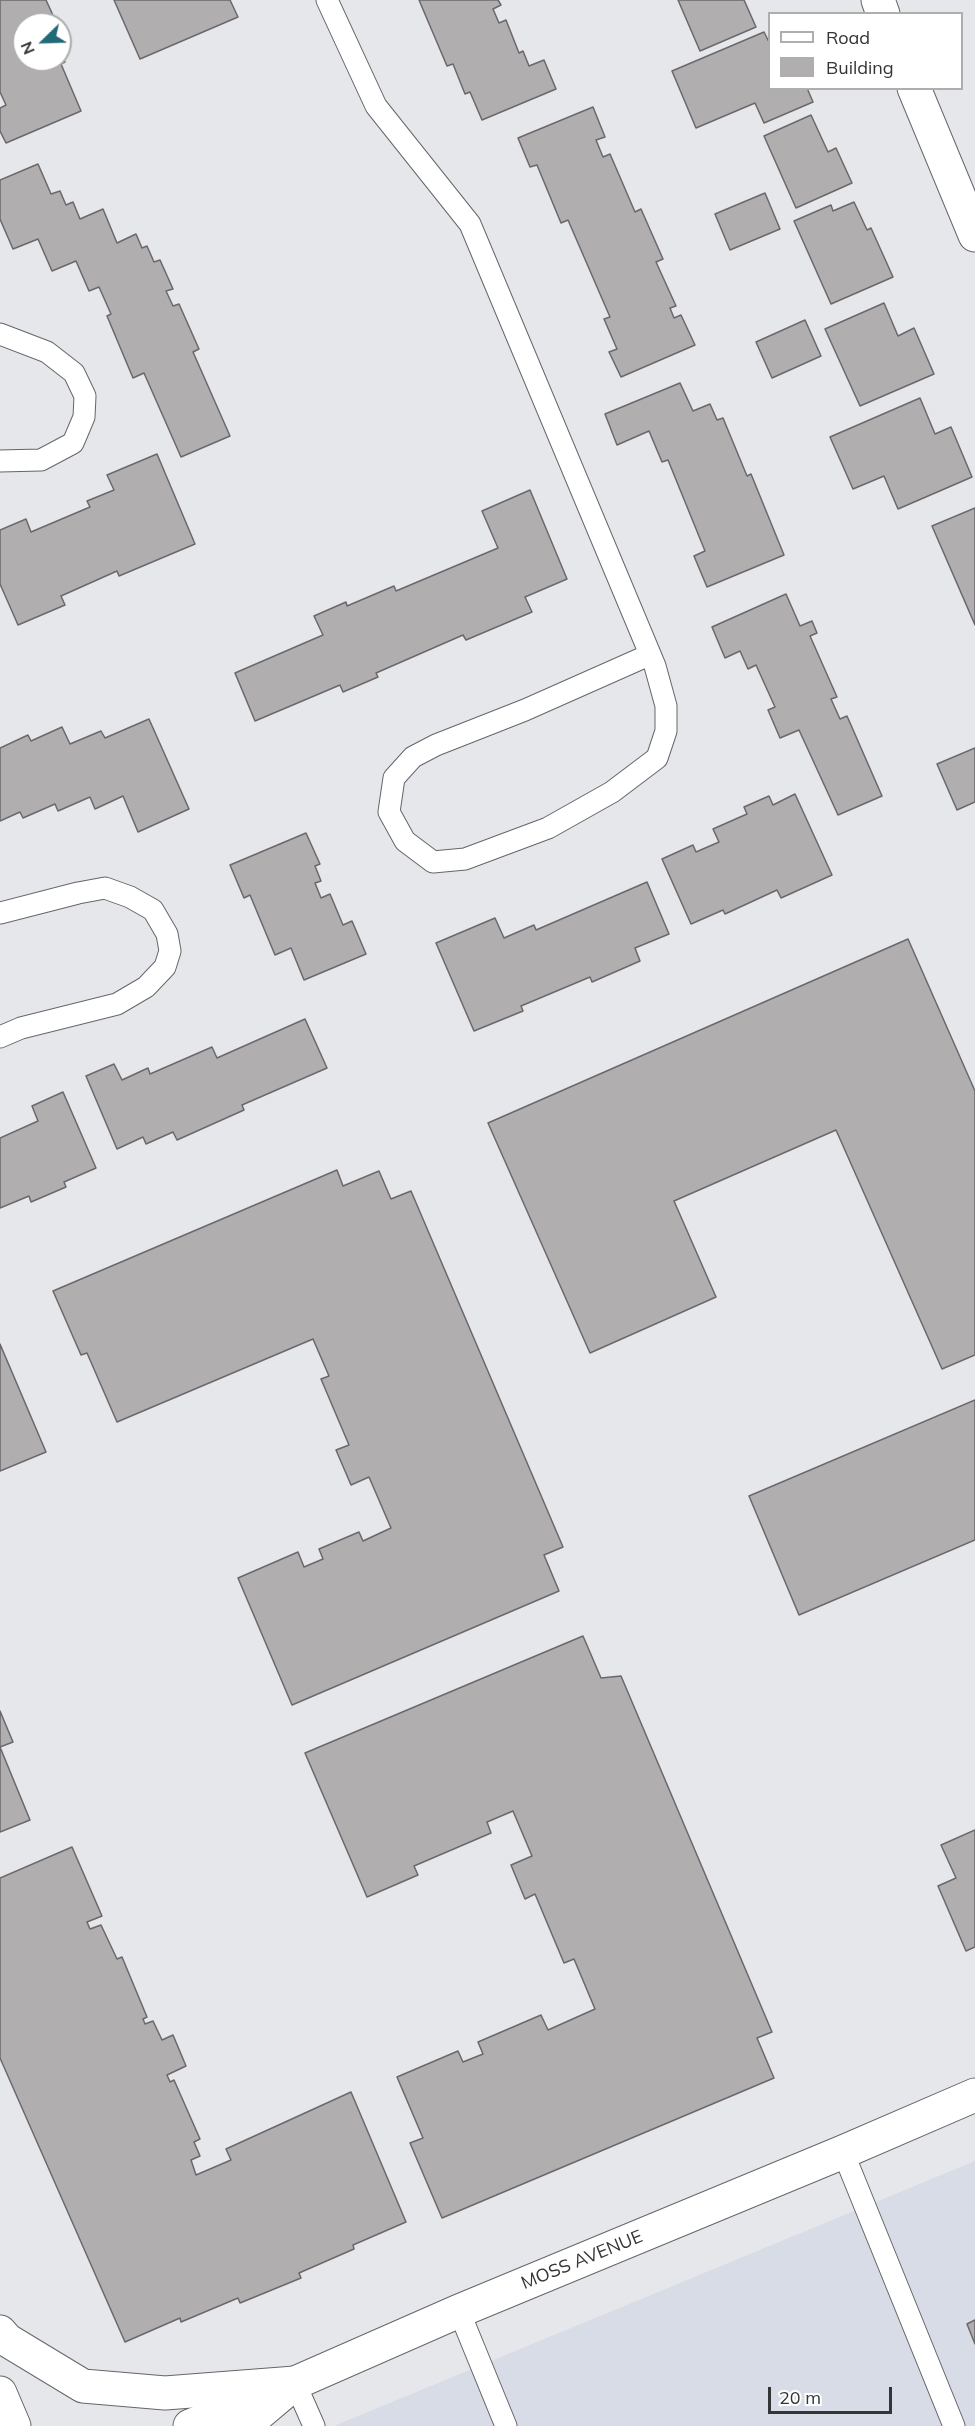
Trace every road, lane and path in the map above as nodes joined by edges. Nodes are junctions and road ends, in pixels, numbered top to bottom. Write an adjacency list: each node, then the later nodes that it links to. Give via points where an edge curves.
1 (327, 0): 6 (lane, via 376,105 470,224)
2 (915, 90): 3 (street)
3 (975, 235)
4 (0, 334): 5 (lane, via 47,352 74,373 85,396 84,417 73,443 41,460)
5 (0, 461)
6 (649, 655): 6 (lane, via 413,757 394,778 389,812 405,841 433,862 465,860 548,828 612,792 657,758 666,731 666,706)
7 (0, 913): 8 (lane, via 105,888 153,910 167,934 170,951 165,967 146,987 117,1004)
8 (0, 1037)
9 (975, 2095): 10 (street, MOSS AVENUE)
10 (843, 2152): 11 (street, MOSS AVENUE); 20 (lane)
11 (459, 2311): 13 (street, MOSS AVENUE); 19 (lane)
12 (0, 2332): 13 (street, via 83,2386 165,2393)
13 (295, 2383): 16 (street, MOSS AVENUE); 17 (street); 18 (lane)
14 (0, 2393): 15 (street)
15 (14, 2426)
16 (190, 2426)
17 (244, 2426)
18 (314, 2426)
19 (506, 2426)
20 (954, 2426)

